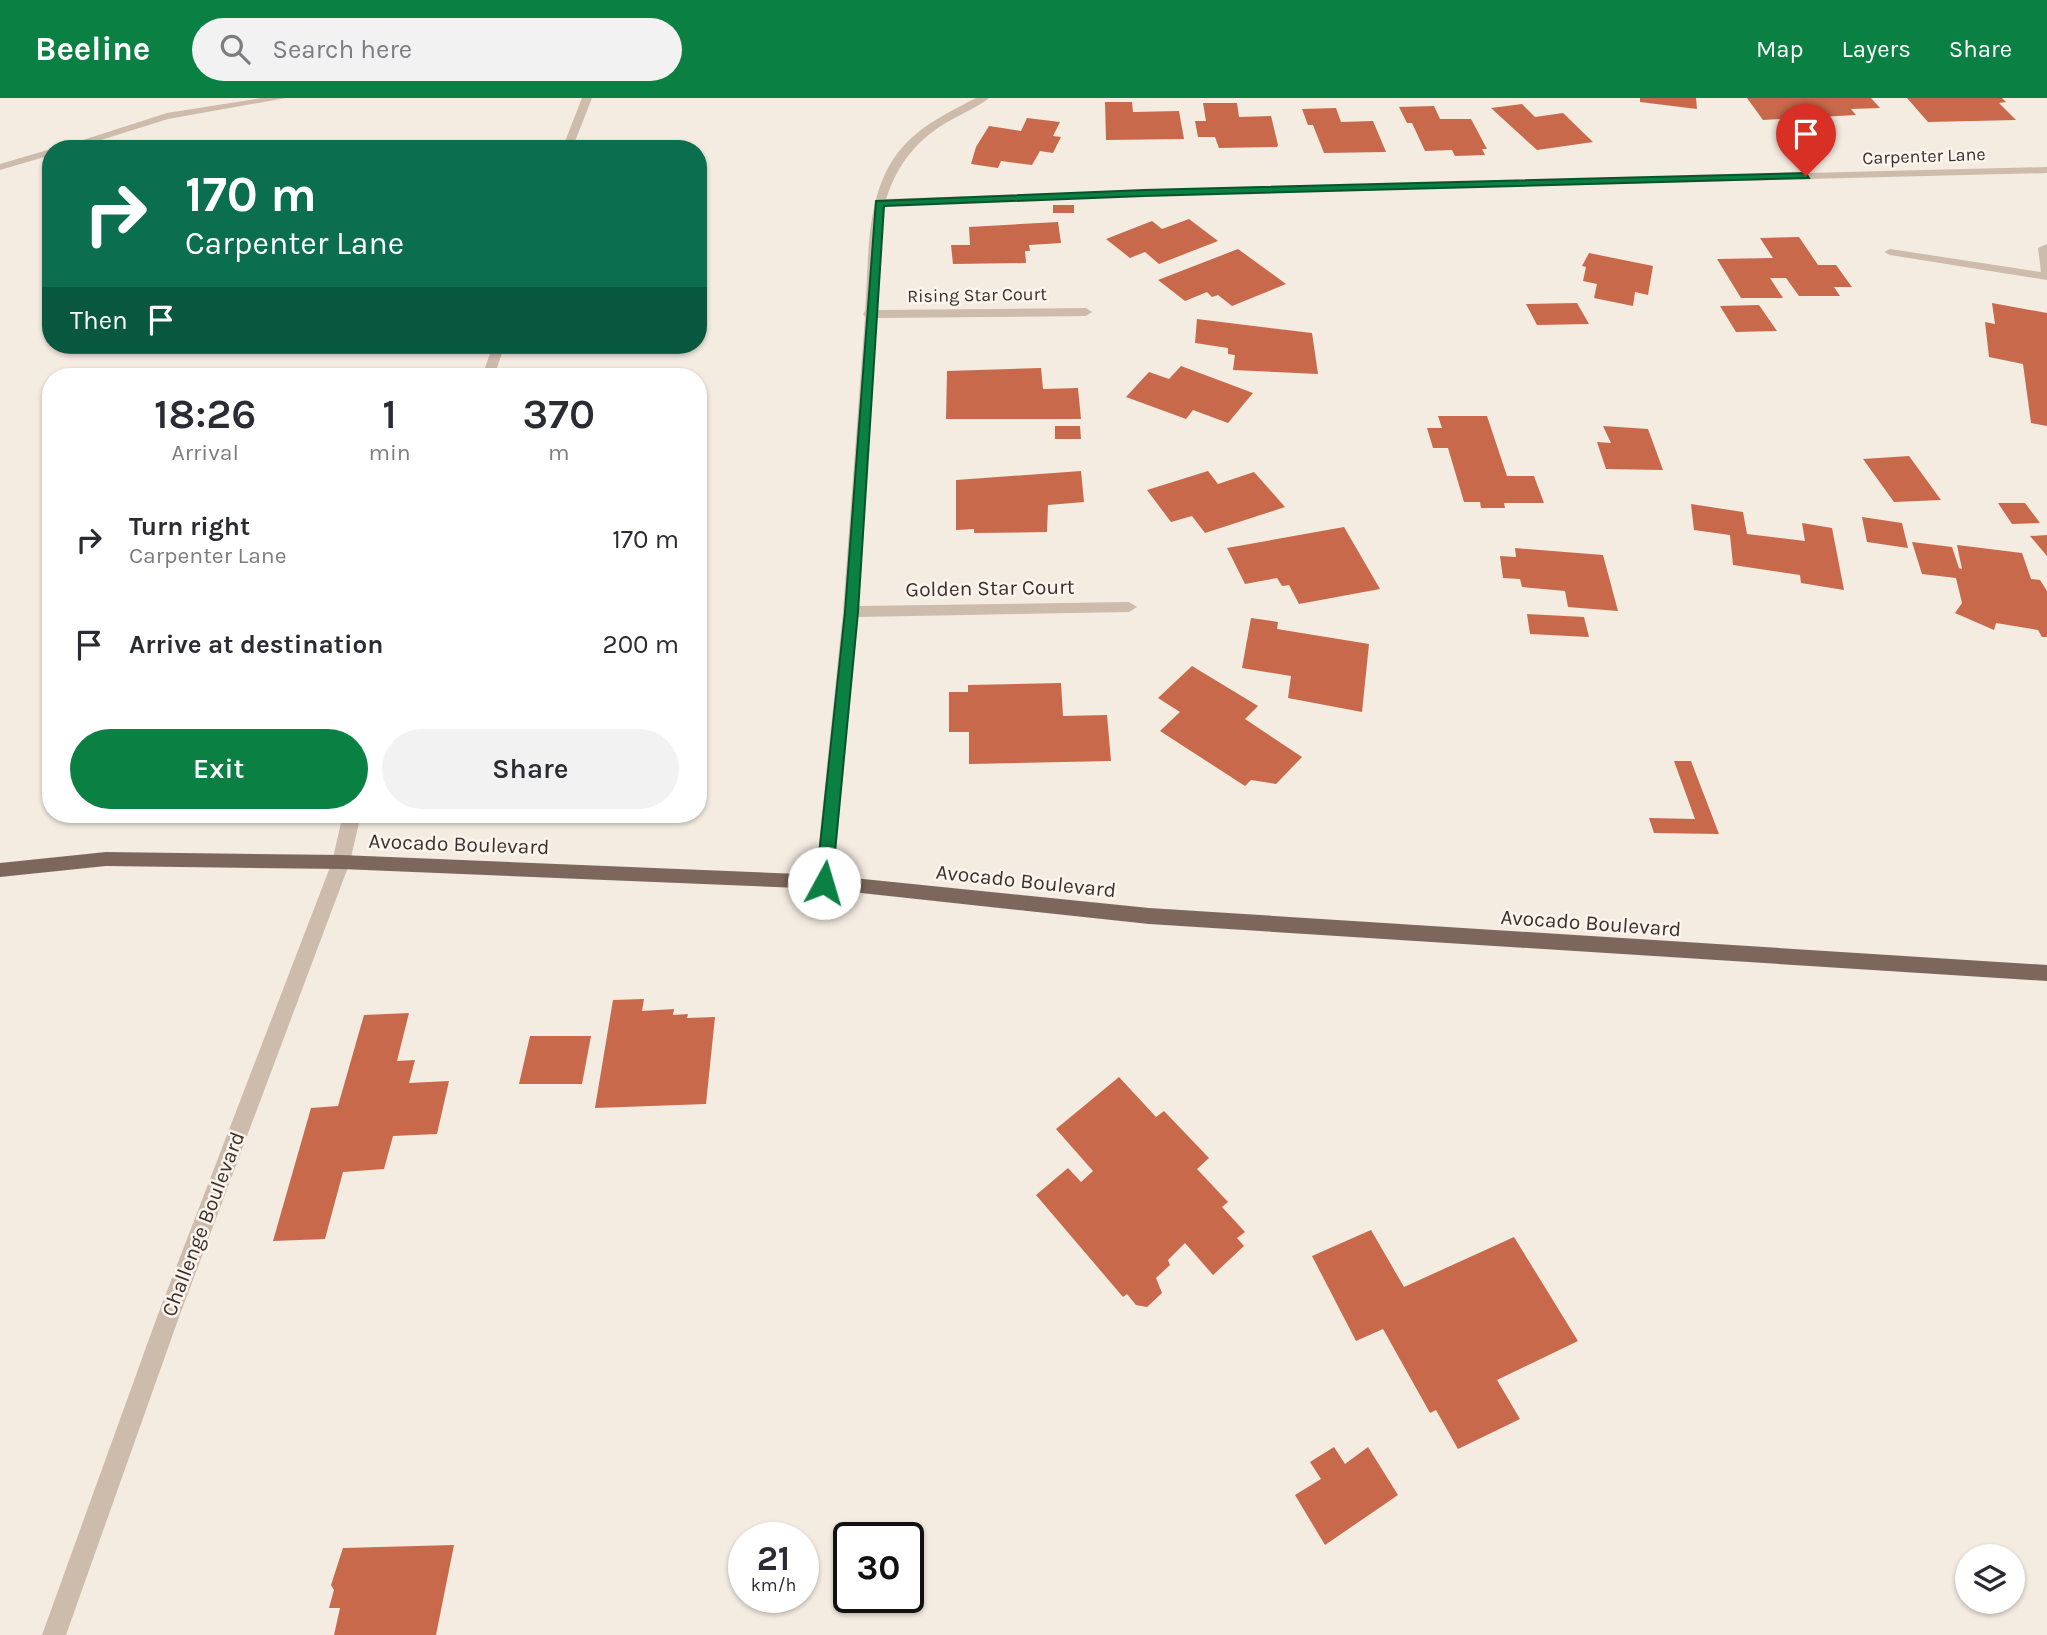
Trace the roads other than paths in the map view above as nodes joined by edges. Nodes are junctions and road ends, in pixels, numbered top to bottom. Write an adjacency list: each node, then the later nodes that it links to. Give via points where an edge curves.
1 (281, 98): 4 (street, via 167,116)
2 (587, 98): 5 (street)
3 (984, 98): 9 (street, via 946,117 907,145 888,174)
4 (89, 140)
5 (571, 140)
6 (42, 155): 7 (street)
7 (0, 167)
8 (2047, 170): 9 (street, Carpenter Lane)
9 (879, 203): 14 (street)
10 (2047, 247): 12 (street)
11 (1890, 252): 12 (street)
12 (2046, 276)
13 (1086, 312): 14 (street, Rising Star Court)
14 (869, 314): 16 (street)
15 (1129, 607): 16 (street, Golden Star Court)
16 (851, 612): 20 (street)
17 (350, 823): 18 (street, Challenge Boulevard)
18 (341, 862): 19 (main road, Avocado Boulevard, via 106,859); 20 (main road, Avocado Boulevard); 22 (street, Challenge Boulevard, via 168,1317)
19 (0, 870)
20 (824, 883): 21 (main road, Avocado Boulevard, via 1163,917)
21 (2047, 973)
22 (54, 1635)

